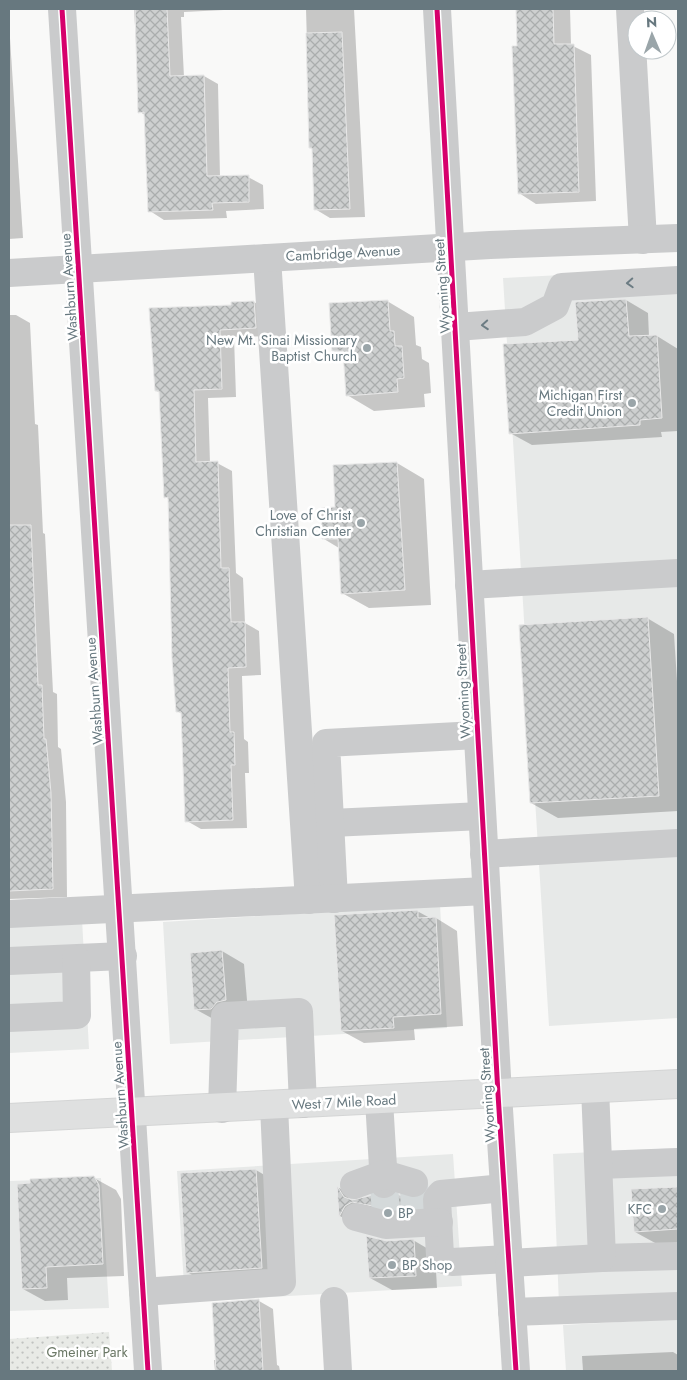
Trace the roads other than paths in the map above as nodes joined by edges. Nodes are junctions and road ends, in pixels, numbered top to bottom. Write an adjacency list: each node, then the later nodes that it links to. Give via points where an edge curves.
1 (62, 9): 8 (street, Washburn Avenue)
2 (437, 9): 6 (street, Wyoming Street)
3 (630, 9): 5 (street)
4 (678, 238): 5 (street, Cambridge Avenue)
5 (643, 240): 6 (street, Cambridge Avenue)
6 (450, 248): 7 (street, Cambridge Avenue); 11 (street, Wyoming Street)
7 (267, 258): 8 (street, Cambridge Avenue); 20 (street)
8 (79, 269): 9 (street, Cambridge Avenue); 21 (street, Washburn Avenue)
9 (9, 273)
10 (678, 280): 11 (street, one-way to 11, via 562,287 555,306 525,322)
11 (456, 327): 13 (street, Wyoming Street)
12 (678, 572): 13 (street)
13 (469, 585): 14 (street, Wyoming Street)
14 (477, 736): 15 (street, Wyoming Street); 16 (street, via 326,743)
15 (482, 816): 16 (street); 18 (street, Wyoming Street)
16 (331, 823): 20 (street)
17 (678, 843): 18 (street)
18 (484, 854): 19 (street, Wyoming Street)
19 (486, 891): 20 (street); 29 (street, Wyoming Street)
20 (321, 899): 21 (street)
21 (120, 908): 22 (street); 23 (street, Washburn Avenue)
22 (9, 914)
23 (123, 956): 24 (street); 34 (street, Washburn Avenue)
24 (76, 958): 25 (street); 26 (street, via 78,1015)
25 (9, 961)
26 (9, 1018)
27 (678, 1084): 28 (main road, West 7 Mile Road)
28 (595, 1088): 29 (main road, West 7 Mile Road); 37 (street)
29 (498, 1094): 30 (main road, West 7 Mile Road); 41 (street, Wyoming Street)
30 (379, 1100): 31 (main road, West 7 Mile Road); 38 (street)
31 (303, 1104): 32 (main road, West 7 Mile Road); 33 (street, via 299,1012 225,1016)
32 (274, 1106): 33 (main road, West 7 Mile Road); 47 (street, via 282,1282)
33 (222, 1108): 34 (main road, West 7 Mile Road)
34 (133, 1113): 35 (main road, West 7 Mile Road); 47 (street, Washburn Avenue)
35 (9, 1118)
36 (678, 1162): 37 (street)
37 (599, 1165): 45 (street)
38 (384, 1179): 39 (street); 40 (street)
39 (414, 1183)
40 (354, 1185)
41 (504, 1188): 43 (street, via 441,1194); 46 (street, Wyoming Street)
42 (356, 1217): 43 (street)
43 (427, 1219): 46 (street, via 444,1260)
44 (678, 1256): 45 (street)
45 (602, 1258): 46 (street)
46 (508, 1261): 50 (street, Wyoming Street)
47 (143, 1292): 51 (street, Washburn Avenue)
48 (334, 1301): 52 (street)
49 (678, 1306): 50 (street)
50 (512, 1312): 53 (street, Wyoming Street)
51 (148, 1371)
52 (338, 1371)
53 (516, 1371)

